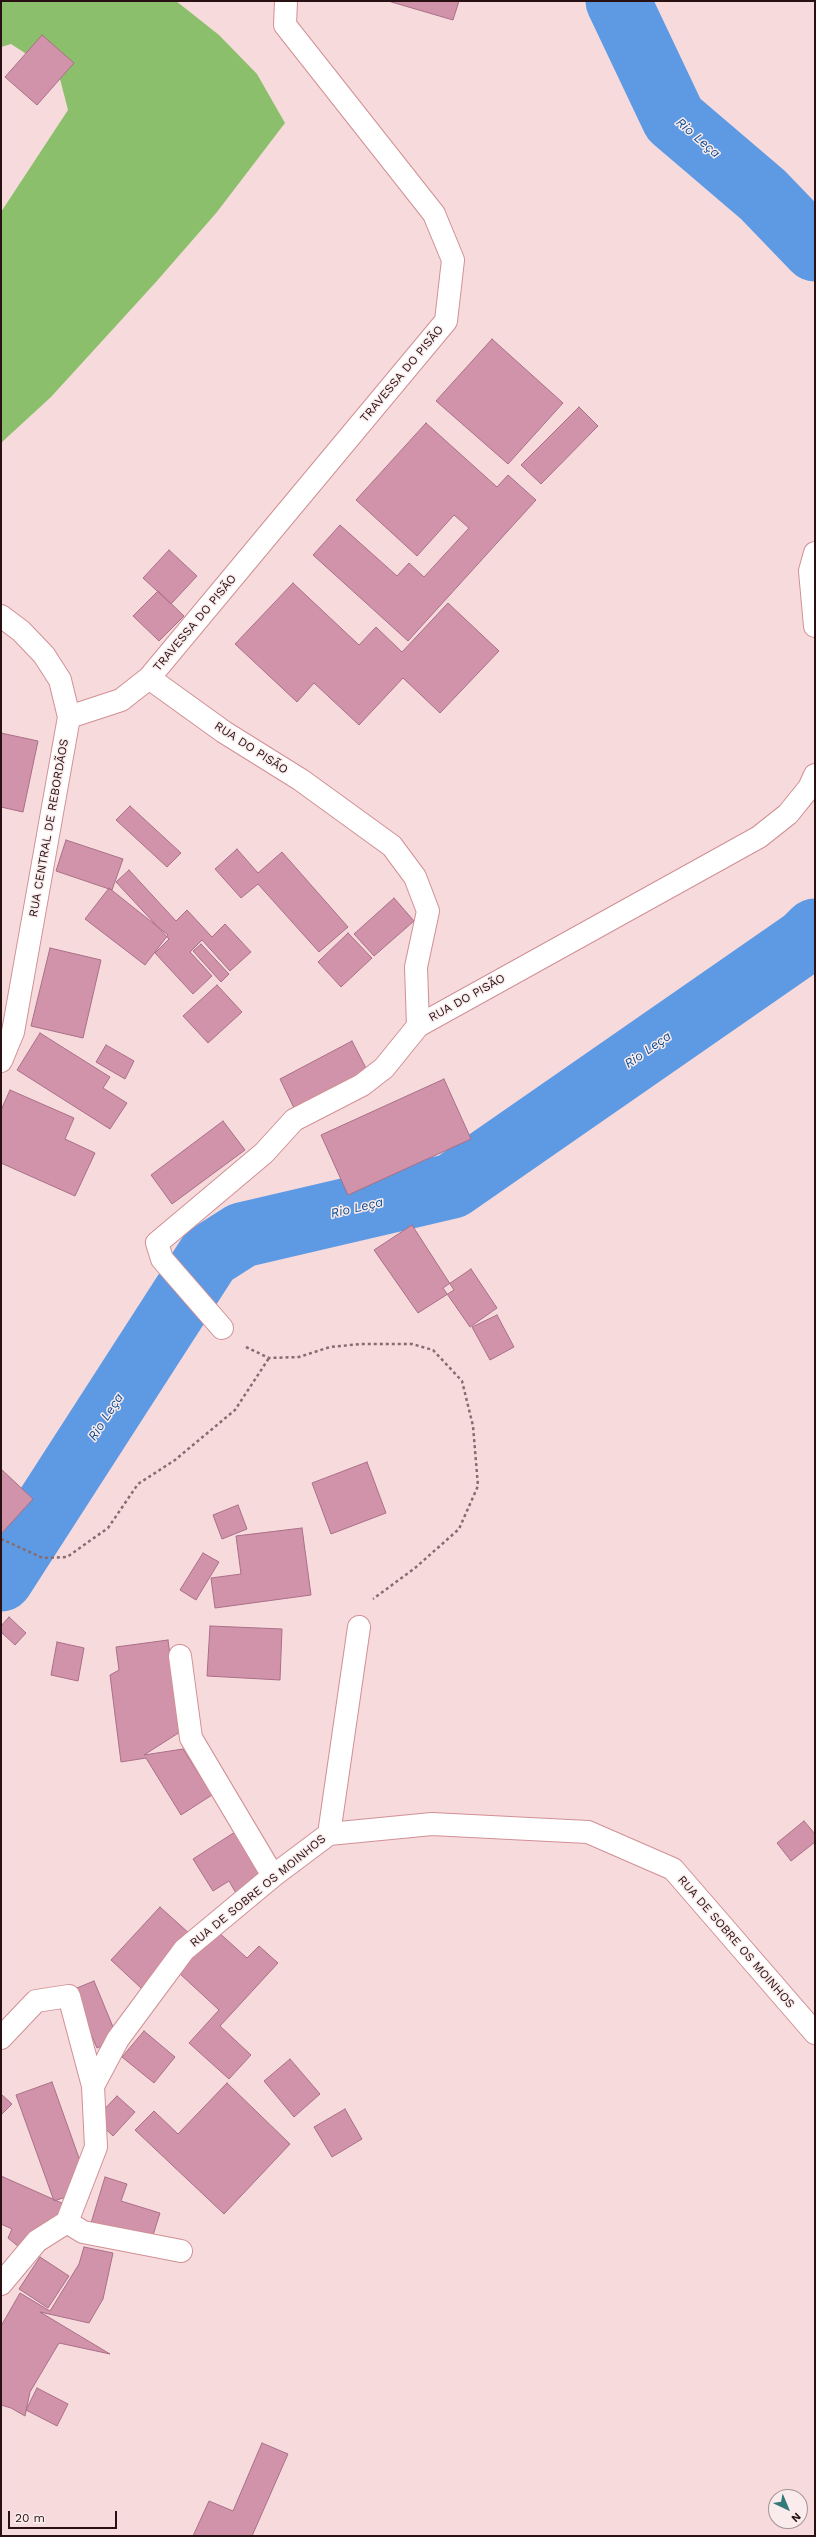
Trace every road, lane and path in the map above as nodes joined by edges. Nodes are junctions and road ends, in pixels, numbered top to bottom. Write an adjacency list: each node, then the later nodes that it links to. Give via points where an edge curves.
1 (286, 1): 5 (street, TRAVESSA DO PISÃO, via 285,25 434,214 452,260 446,321)
2 (815, 552): 4 (street, via 810,571)
3 (1, 616): 6 (street, RUA CENTRAL DE REBORDÃOS, via 21,631 44,655 60,680)
4 (815, 626)
5 (149, 678): 6 (street, via 121,700); 8 (street, RUA DO PISÃO, via 224,732 301,780 392,846 415,877 428,911 416,967)
6 (69, 717): 9 (street, RUA CENTRAL DE REBORDÃOS, via 13,1032)
7 (815, 775): 8 (street, RUA DO PISÃO, via 809,788 788,814 759,837)
8 (418, 1026): 10 (street, via 384,1068 362,1084 294,1120 264,1153 157,1243 162,1259)
9 (1, 1061)
10 (222, 1328): 11 (path, via 245,1346)
11 (269, 1358): 12 (path, via 235,1410 175,1460 138,1484 108,1528 67,1557 43,1558); 13 (path, via 299,1357 330,1347 412,1344 433,1350 462,1381 473,1426 478,1486 459,1529 415,1568 363,1606)
12 (1, 1539)
13 (359, 1627): 15 (street)
14 (180, 1656): 16 (street, via 191,1738)
15 (329, 1834): 16 (street, RUA DE SOBRE OS MOINHOS); 17 (street, RUA DE SOBRE OS MOINHOS, via 432,1824 588,1832 673,1869)
16 (273, 1876): 19 (street, RUA DE SOBRE OS MOINHOS, via 184,1950 118,2039)
17 (815, 2033)
18 (1, 2038): 19 (street, via 36,2001 69,1996)
19 (93, 2086): 20 (street, via 96,2147)
20 (67, 2222): 21 (street, via 83,2232); 22 (street, via 37,2241)
21 (181, 2251)
22 (1, 2284)

